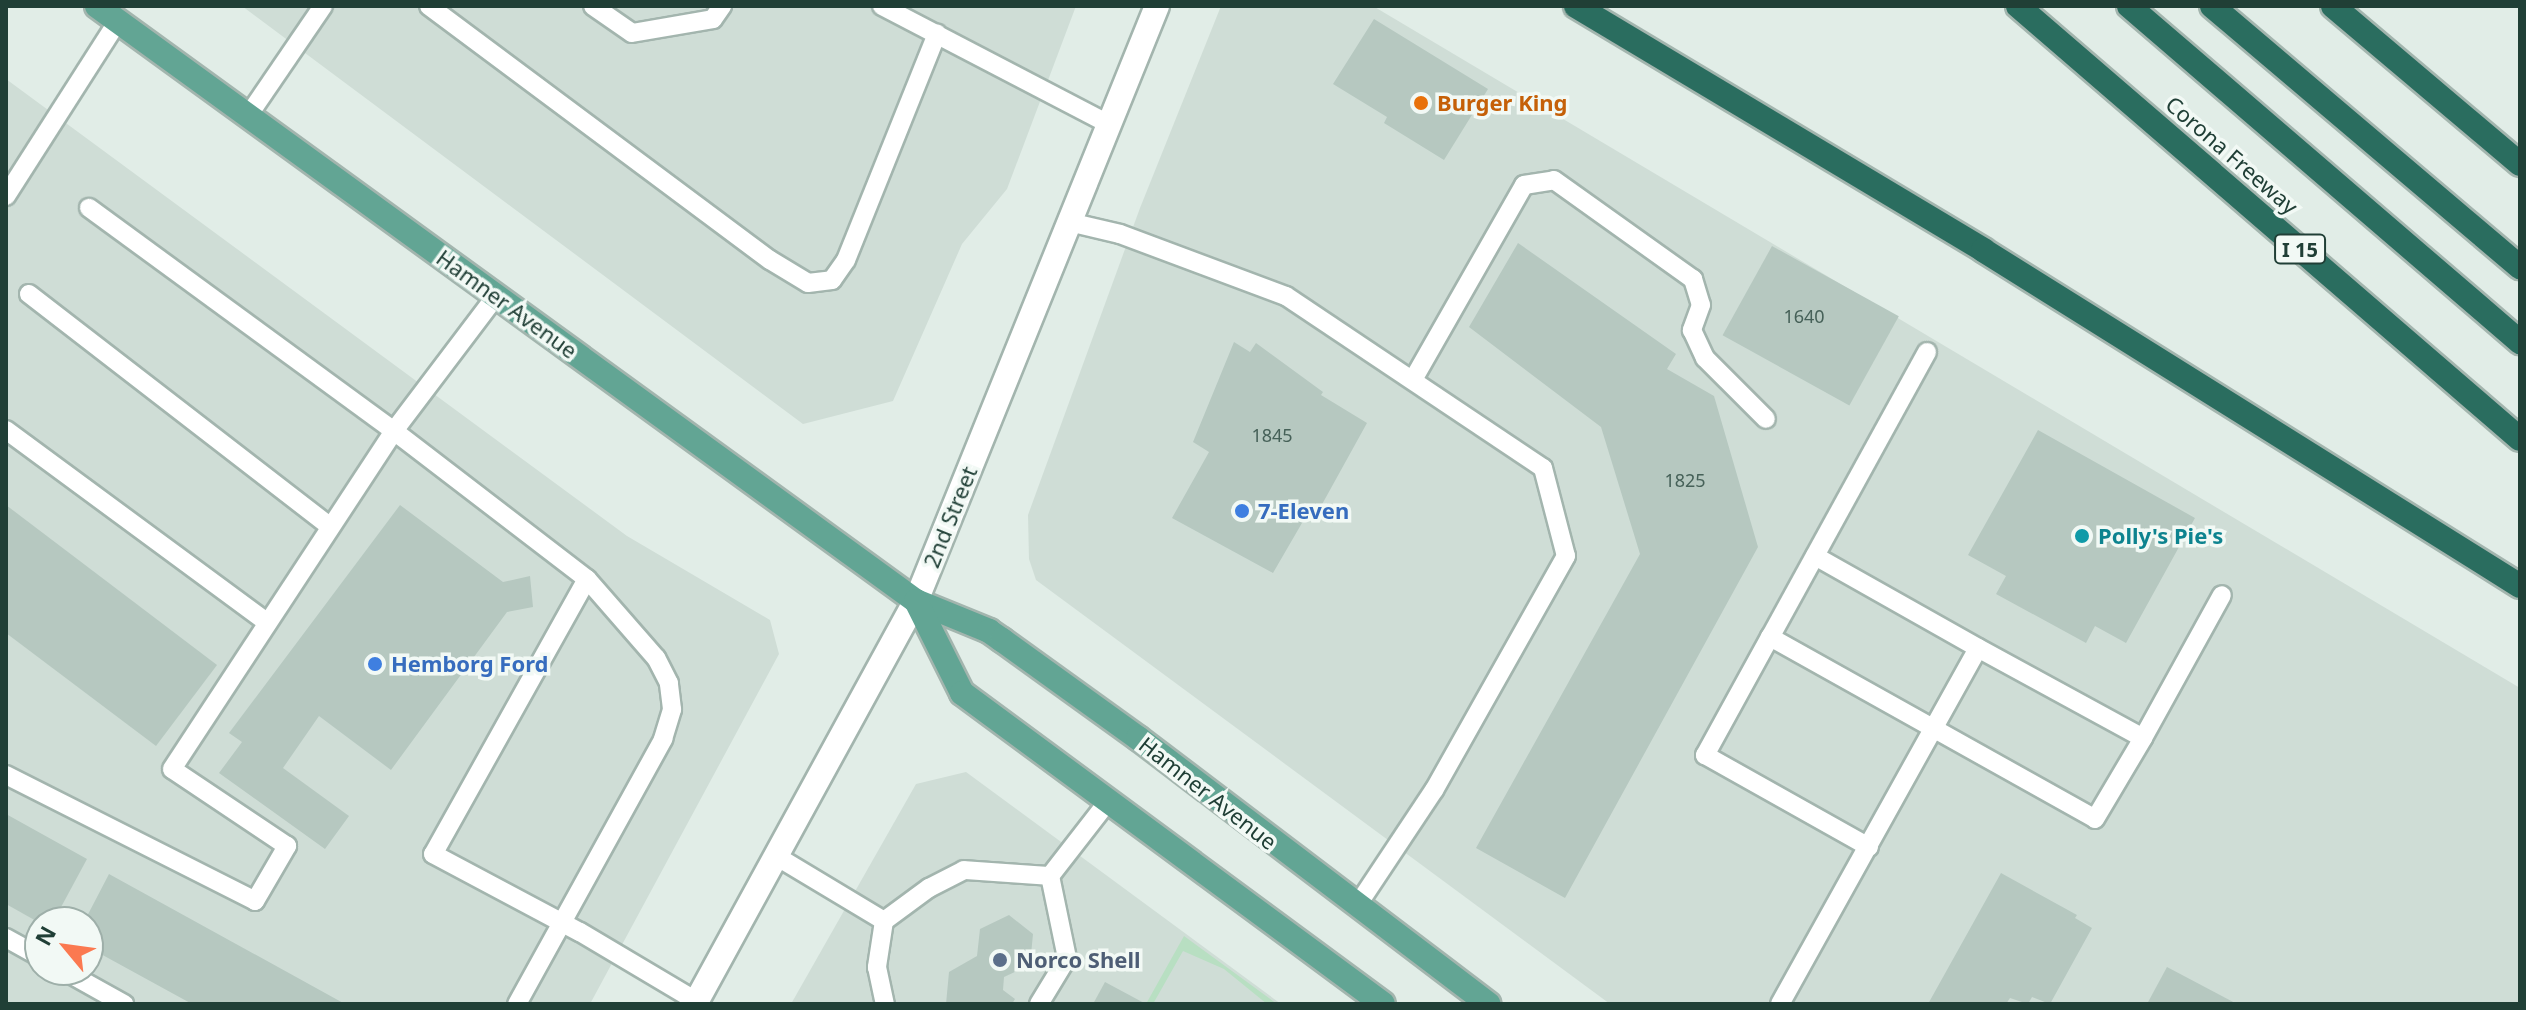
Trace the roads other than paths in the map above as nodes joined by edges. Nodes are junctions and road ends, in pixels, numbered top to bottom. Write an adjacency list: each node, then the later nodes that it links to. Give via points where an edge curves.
1 (97, 6): 13 (main road, Hamner Avenue)
2 (323, 6): 15 (lane)
3 (429, 6): 14 (lane, via 808,283 832,280 846,260)
4 (593, 6): 5 (lane, via 632,33 713,19)
5 (722, 6)
6 (882, 6): 14 (lane)
7 (1157, 6): 16 (main road, 2nd Street)
8 (1576, 6): 34 (highway, via 1983,250)
9 (2018, 6): 30 (highway, Corona Freeway / I 15)
10 (2129, 6): 24 (highway)
11 (2212, 6): 21 (highway)
12 (2333, 6): 17 (highway)
13 (118, 21): 15 (main road, Hamner Avenue); 18 (lane)
14 (937, 34): 16 (lane)
15 (248, 116): 23 (main road, Hamner Avenue)
16 (1109, 124): 20 (main road, 2nd Street)
17 (2520, 164)
18 (6, 196)
19 (89, 208): 29 (lane)
20 (1069, 222): 26 (lane, via 1120,234 1286,296); 36 (main road, 2nd Street)
21 (2520, 267)
22 (29, 294): 31 (lane)
23 (496, 296): 29 (lane); 36 (main road, Hamner Avenue)
24 (2520, 342)
25 (1927, 352): 32 (lane)
26 (1414, 378): 27 (lane, via 1524,185 1554,180 1693,279 1701,305 1692,330 1705,358); 47 (lane, via 1543,468 1566,556 1434,790)
27 (1766, 419)
28 (6, 430): 37 (lane)
29 (394, 431): 31 (lane); 33 (lane)
30 (2520, 439)
31 (330, 527): 37 (lane)
32 (1815, 556): 38 (lane); 39 (lane)
33 (587, 579): 49 (lane, via 656,658 669,683 672,709 663,739); 49 (lane, via 433,854)
34 (2520, 586)
35 (2222, 595): 41 (lane)
36 (916, 601): 43 (main road, Hamner Avenue, via 962,693); 45 (main road, 2nd Street); 47 (main road, Hamner Avenue, via 989,631)
37 (268, 623): 42 (lane, via 172,769 287,846 255,901)
38 (1770, 637): 40 (lane); 44 (lane, via 1705,755)
39 (1978, 648): 40 (lane); 41 (lane)
40 (1935, 728): 41 (lane, via 2095,819); 44 (lane)
41 (2143, 738)
42 (6, 775)
43 (1109, 800): 46 (lane); 58 (main road, Hamner Avenue)
44 (1869, 847): 60 (lane)
45 (776, 856): 48 (lane); 53 (main road, 2nd Street)
46 (1050, 876): 48 (lane, via 964,870); 57 (lane, via 1067,958)
47 (1357, 906): 59 (main road, Hamner Avenue)
48 (884, 921): 56 (lane, via 877,967)
49 (563, 923): 53 (lane); 55 (lane)
50 (6, 938): 51 (lane)
51 (24, 948)
52 (92, 986): 54 (lane)
53 (696, 1002)
54 (124, 1004)
55 (517, 1004)
56 (885, 1004)
57 (1039, 1004)
58 (1383, 1004)
59 (1488, 1004)
60 (1780, 1004)

